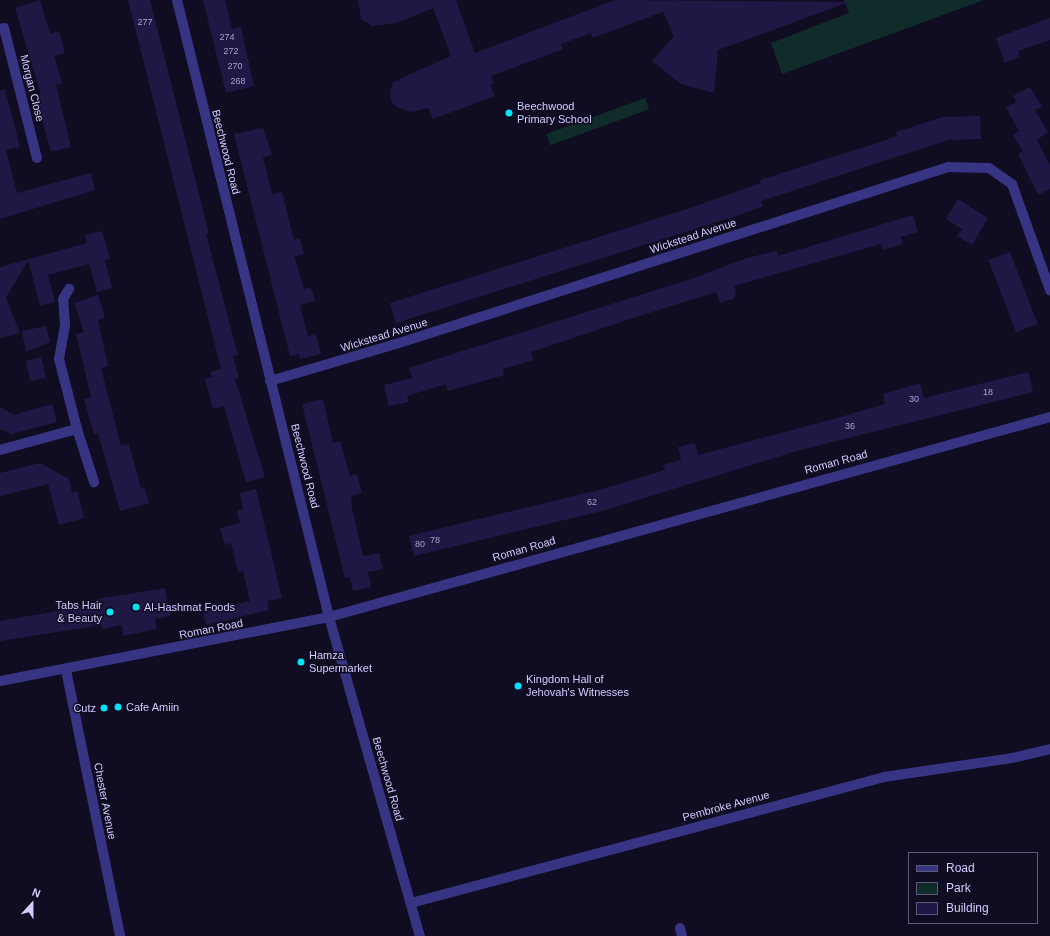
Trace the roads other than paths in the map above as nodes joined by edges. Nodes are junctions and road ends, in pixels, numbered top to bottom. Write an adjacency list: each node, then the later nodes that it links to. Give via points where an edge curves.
1 (176, 0): 6 (street, Beechwood Road)
2 (0, 29): 3 (street, Morgan Close, via 4,28)
3 (37, 158)
4 (69, 288): 8 (street, via 63,300 65,325 59,359)
5 (1050, 290): 6 (street, Wickstead Avenue, via 1012,184 989,168 948,167 404,342)
6 (270, 382): 11 (street, Beechwood Road)
7 (1050, 417): 11 (street, Roman Road)
8 (77, 429): 9 (street); 10 (street)
9 (0, 450)
10 (94, 482)
11 (329, 617): 12 (street, Roman Road); 15 (street, Beechwood Road)
12 (66, 670): 13 (street, Roman Road); 16 (street, Chester Avenue)
13 (0, 682)
14 (1050, 749): 15 (street, Pembroke Avenue, via 1012,758 884,777)
15 (411, 903): 17 (street, Beechwood Road)
16 (120, 936)
17 (420, 936)

